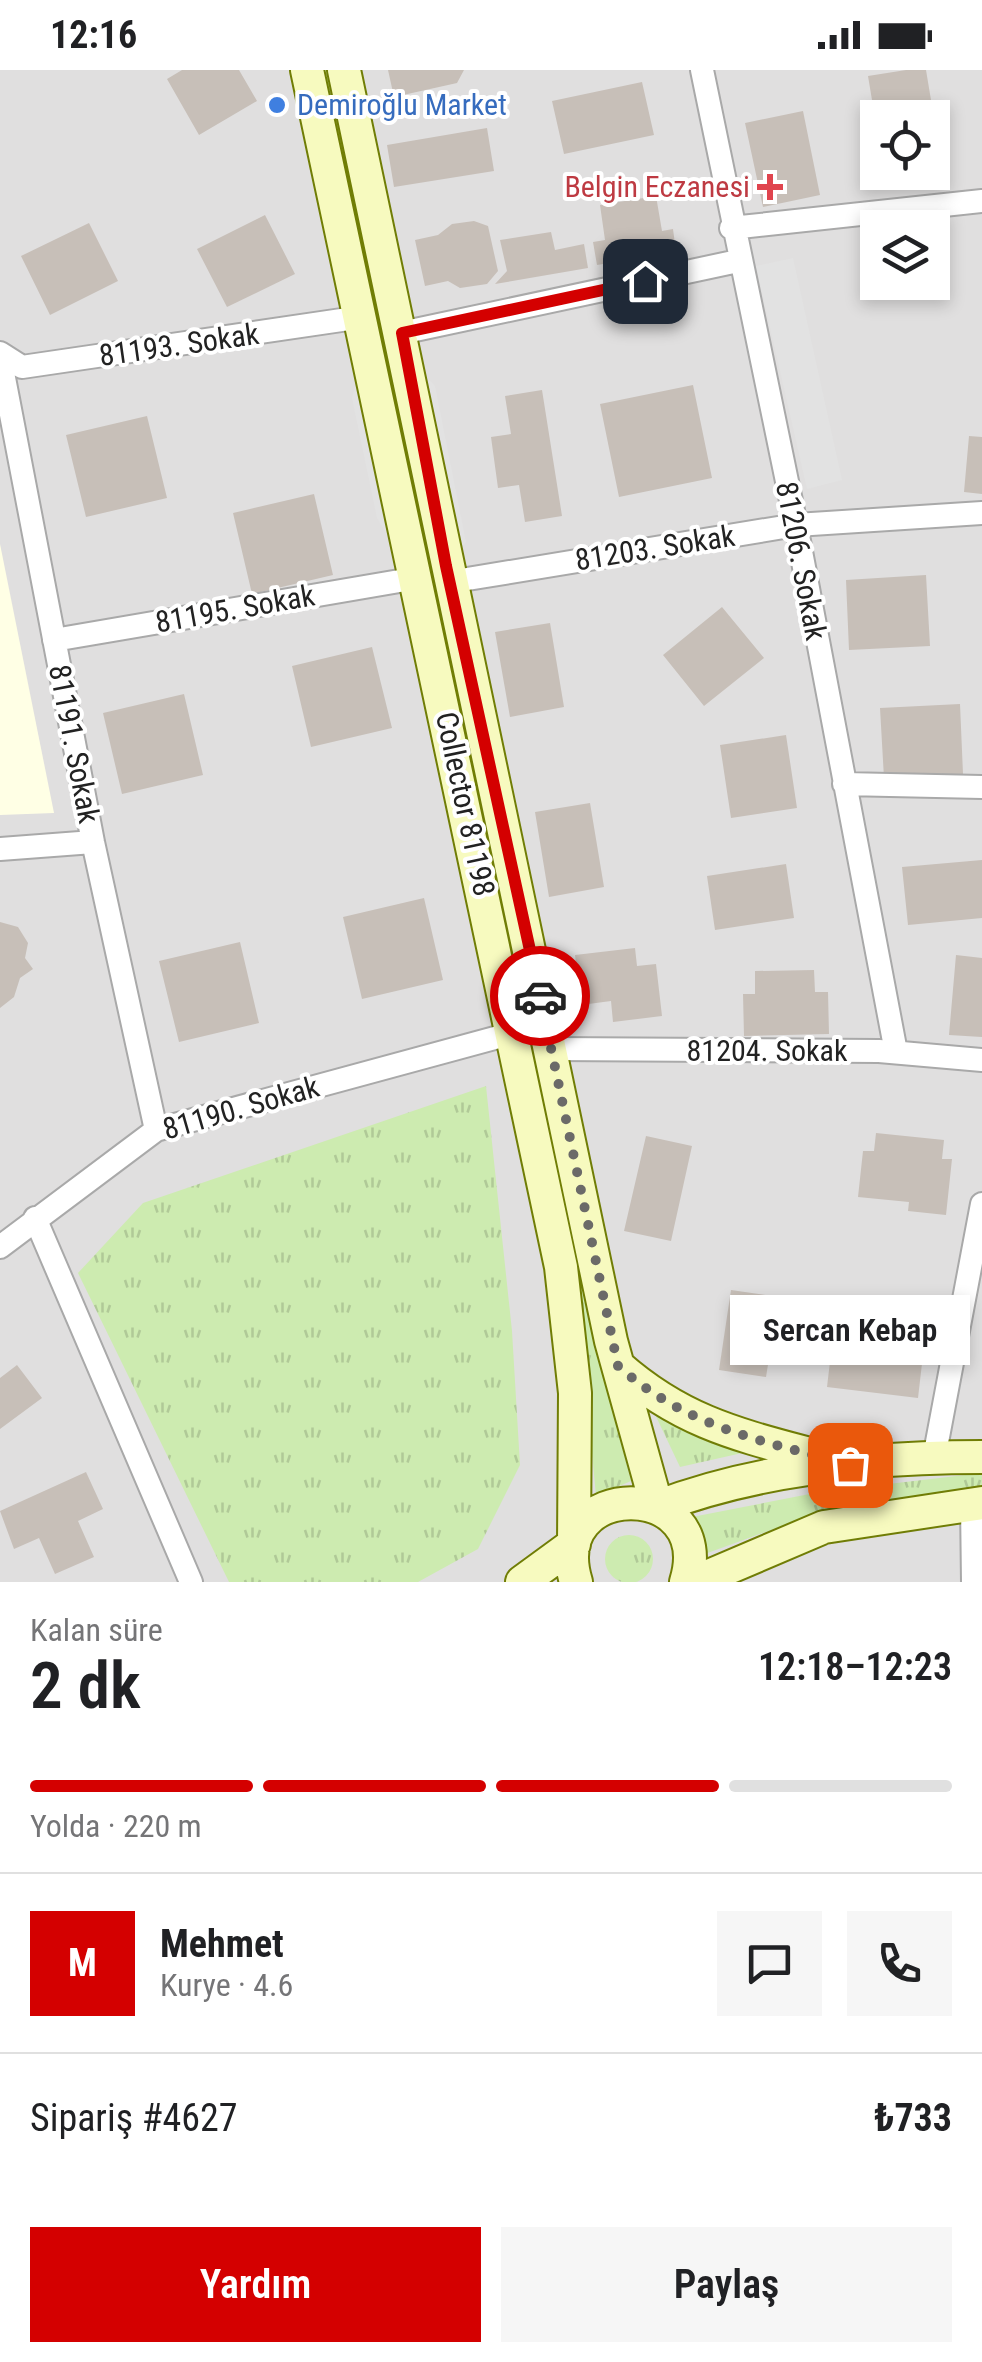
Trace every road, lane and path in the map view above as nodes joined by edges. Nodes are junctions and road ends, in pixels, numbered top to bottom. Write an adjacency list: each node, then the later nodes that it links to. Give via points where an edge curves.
1 (308, 70): 7 (main road, Collector 81198)
2 (344, 70): 8 (main road, Collector 81198)
3 (702, 70): 5 (street, 81206. Sokak)
4 (982, 200): 5 (street)
5 (731, 228): 6 (street, 81206. Sokak)
6 (738, 261): 8 (street); 11 (street, 81206. Sokak)
7 (362, 317): 9 (street, 81193. Sokak, via 22,367); 12 (main road, Collector 81198)
8 (402, 333): 12 (main road, Collector 81198)
9 (0, 355): 13 (street, 81191. Sokak)
10 (982, 513): 11 (street, 81203. Sokak)
11 (796, 525): 12 (street, 81203. Sokak); 14 (street, 81206. Sokak)
12 (433, 580): 13 (street, 81195. Sokak); 18 (main road, Collector 81198); 19 (main road, Collector 81198)
13 (54, 640): 16 (street, 81191. Sokak)
14 (844, 784): 15 (street); 20 (street, 81206. Sokak)
15 (982, 787)
16 (94, 842): 17 (street); 22 (street, 81191. Sokak)
17 (0, 850)
18 (513, 1034): 22 (street, 81190. Sokak); 32 (main road, Collector 81198, via 562,1267 575,1393)
19 (552, 1049): 20 (street, 81204. Sokak); 26 (main road, Collector 81198)
20 (896, 1052): 21 (street, 81204. Sokak)
21 (982, 1060)
22 (156, 1130): 24 (street, 81190. Sokak)
23 (982, 1204): 28 (street)
24 (35, 1218): 25 (street, 81190. Sokak); 33 (street)
25 (0, 1246)
26 (618, 1366): 29 (main road, via 651,1396 700,1422); 31 (main road, Collector 81198)
27 (982, 1457): 28 (main road)
28 (934, 1458): 29 (main road)
29 (850, 1465): 31 (main road, via 708,1487)
30 (977, 1504): 37 (main road, via 824,1526); 38 (street)
31 (657, 1507): 32 (main road, via 607,1506 592,1515); 36 (main road, via 684,1532 690,1550)
32 (574, 1544): 34 (main road); 35 (main road, Collector 81198)
33 (191, 1582)
34 (522, 1582)
35 (576, 1582)
36 (686, 1582)
37 (695, 1582)
38 (973, 1582)

